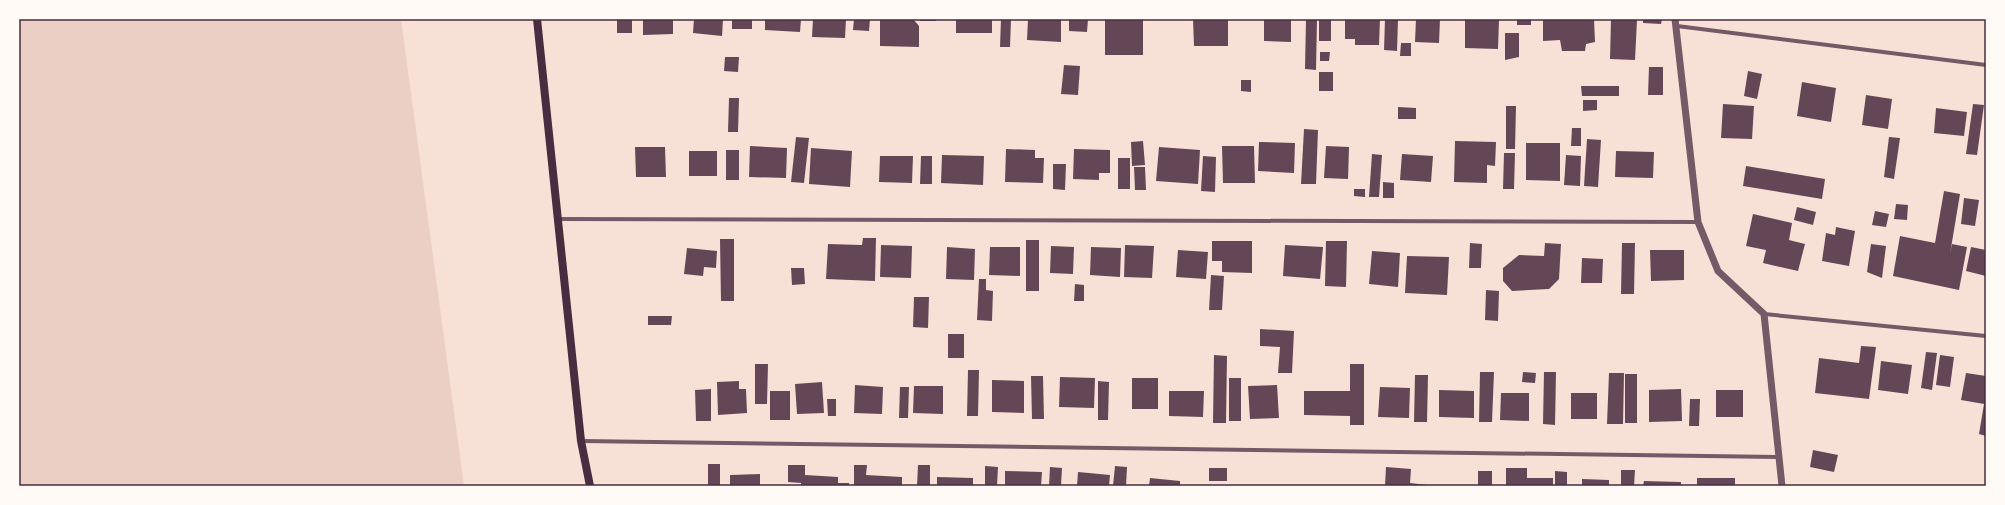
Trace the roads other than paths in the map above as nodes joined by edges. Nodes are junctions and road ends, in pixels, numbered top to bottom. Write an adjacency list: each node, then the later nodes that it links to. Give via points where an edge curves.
1 (536, 19): 4 (main road)
2 (1676, 23): 3 (street); 5 (street)
3 (1986, 65)
4 (558, 219): 5 (street); 8 (main road)
5 (1698, 222): 6 (street, via 1718,271)
6 (1764, 314): 7 (street); 9 (street)
7 (1986, 336)
8 (581, 441): 9 (street); 10 (main road)
9 (1778, 457): 11 (street)
10 (590, 486)
11 (1782, 486)

